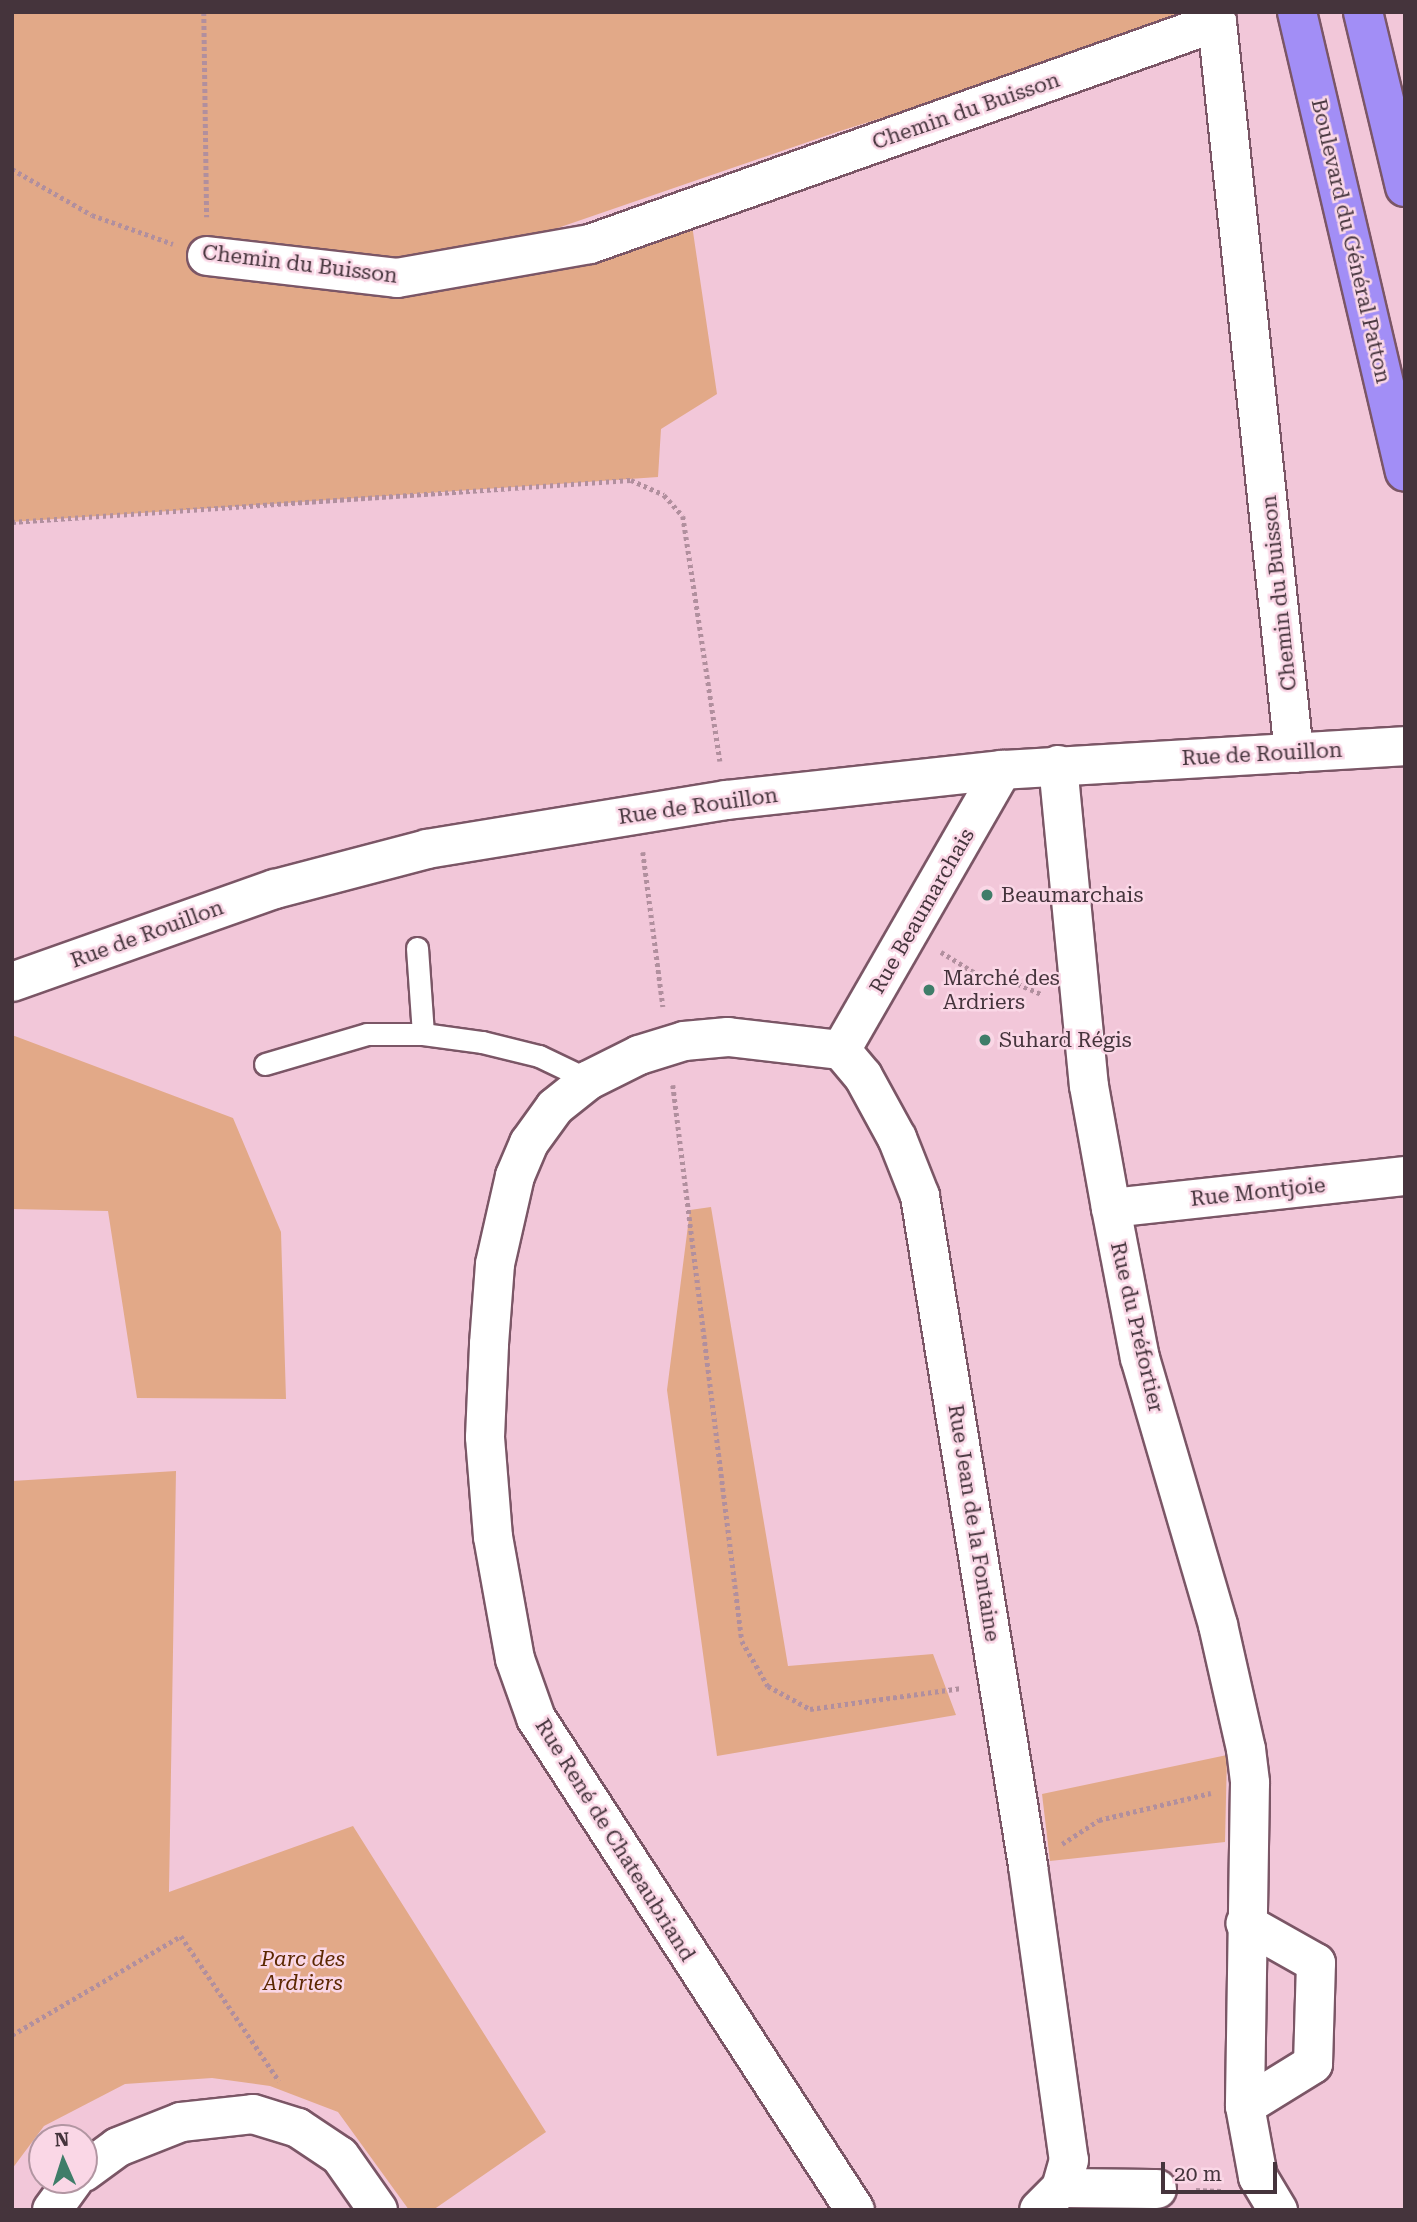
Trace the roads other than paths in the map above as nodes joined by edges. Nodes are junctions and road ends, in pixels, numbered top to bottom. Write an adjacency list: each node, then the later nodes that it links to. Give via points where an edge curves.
1 (1297, 12): 6 (highway, Boulevard du Général Patton)
2 (1363, 12): 4 (highway)
3 (1216, 17): 5 (street, Chemin du Buisson, via 590,244 397,278); 8 (street, Chemin du Buisson)
4 (1405, 187)
5 (207, 256)
6 (1405, 471)
7 (1405, 746): 8 (street, Rue de Rouillon)
8 (1294, 752): 9 (street, Rue de Rouillon)
9 (1058, 765): 10 (street, Rue de Rouillon); 18 (street, Rue du Préfortier, via 1088,1086)
10 (1002, 771): 12 (street, Rue de Rouillon, via 726,800 428,849 275,889); 14 (street, Rue Beaumarchais)
11 (417, 948): 13 (lane)
12 (12, 982)
13 (423, 1034): 15 (lane, via 367,1034); 16 (lane, via 539,1056)
14 (841, 1050): 16 (street, Rue René de Chateaubriand, via 728,1037 668,1046); 24 (street, Rue Jean de la Fontaine, via 863,1076 891,1126 920,1196 1000,1683 1069,2160)
15 (265, 1064)
16 (589, 1080): 27 (street, Rue René de Chateaubriand, via 555,1107 529,1143 512,1187 495,1264 485,1437 493,1536 515,1659 536,1718 583,1797)
17 (1405, 1176): 18 (street, Rue Montjoie)
18 (1111, 1208): 19 (street, Rue du Préfortier, via 1140,1358 1218,1625 1250,1783)
19 (1245, 1923): 20 (street, Rue du Préfortier); 20 (street, via 1316,1963 1313,2064)
20 (1245, 2106): 28 (street, Rue du Préfortier, via 1258,2177)
21 (98, 2162): 26 (street, via 118,2147 181,2122 253,2114 298,2128 340,2156)
22 (1157, 2189): 24 (street, Rue Jean de la Fontaine)
23 (64, 2194): 25 (street)
24 (1050, 2199)
25 (52, 2210)
26 (378, 2210)
27 (855, 2210)
28 (1278, 2210)

